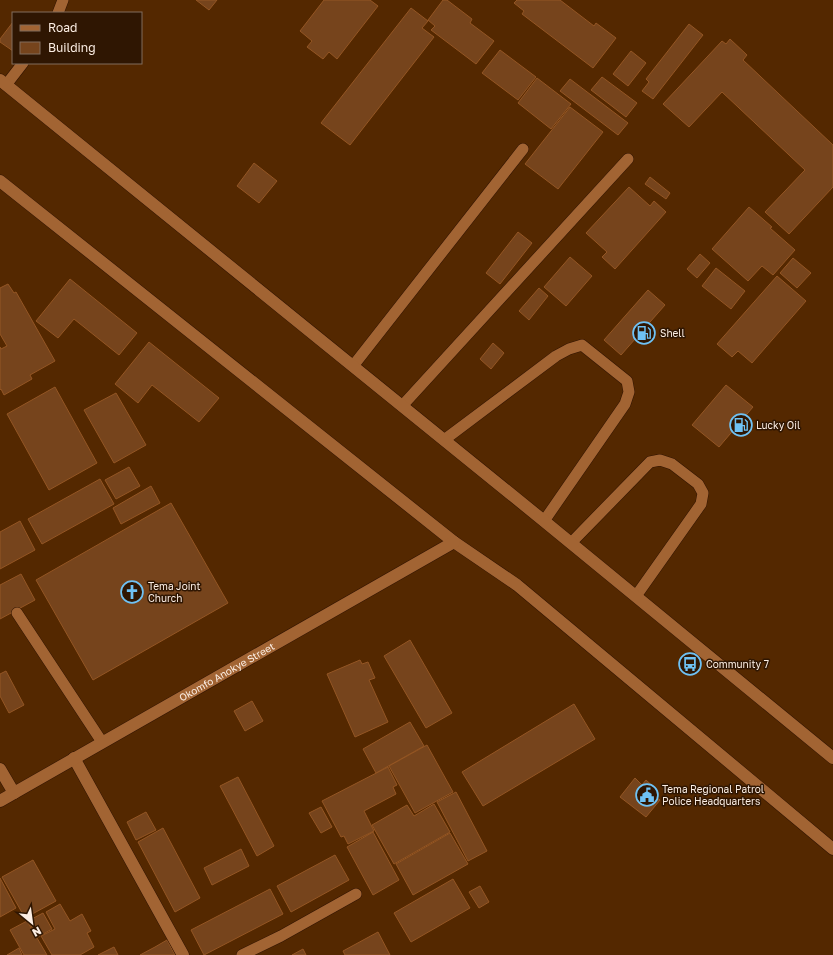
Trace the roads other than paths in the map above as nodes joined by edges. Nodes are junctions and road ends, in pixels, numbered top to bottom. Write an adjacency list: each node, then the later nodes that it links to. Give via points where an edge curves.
1 (63, 0): 2 (lane)
2 (58, 12)
3 (22, 64): 4 (lane)
4 (3, 82): 8 (street)
5 (523, 149): 8 (lane)
6 (628, 159): 9 (lane)
7 (0, 181): 12 (street)
8 (353, 366): 9 (street)
9 (402, 406): 10 (street)
10 (444, 440): 11 (street); 11 (lane, via 569,349 582,345 627,381 629,392 625,404)
11 (544, 521): 13 (street)
12 (454, 542): 16 (street, Okomfo Anokye Street); 22 (street, via 517,585)
13 (571, 544): 14 (street); 14 (lane, via 650,462 660,460 672,464 698,484 703,493 701,504)
14 (636, 596): 18 (street)
15 (17, 613): 16 (lane)
16 (102, 742): 17 (street, Okomfo Anokye Street)
17 (74, 758): 20 (street, Okomfo Anokye Street); 24 (street)
18 (833, 758)
19 (0, 769): 20 (street)
20 (14, 793): 21 (street, Okomfo Anokye Street)
21 (0, 801)
22 (833, 849)
23 (356, 894): 25 (lane)
24 (183, 955)
25 (242, 955)

